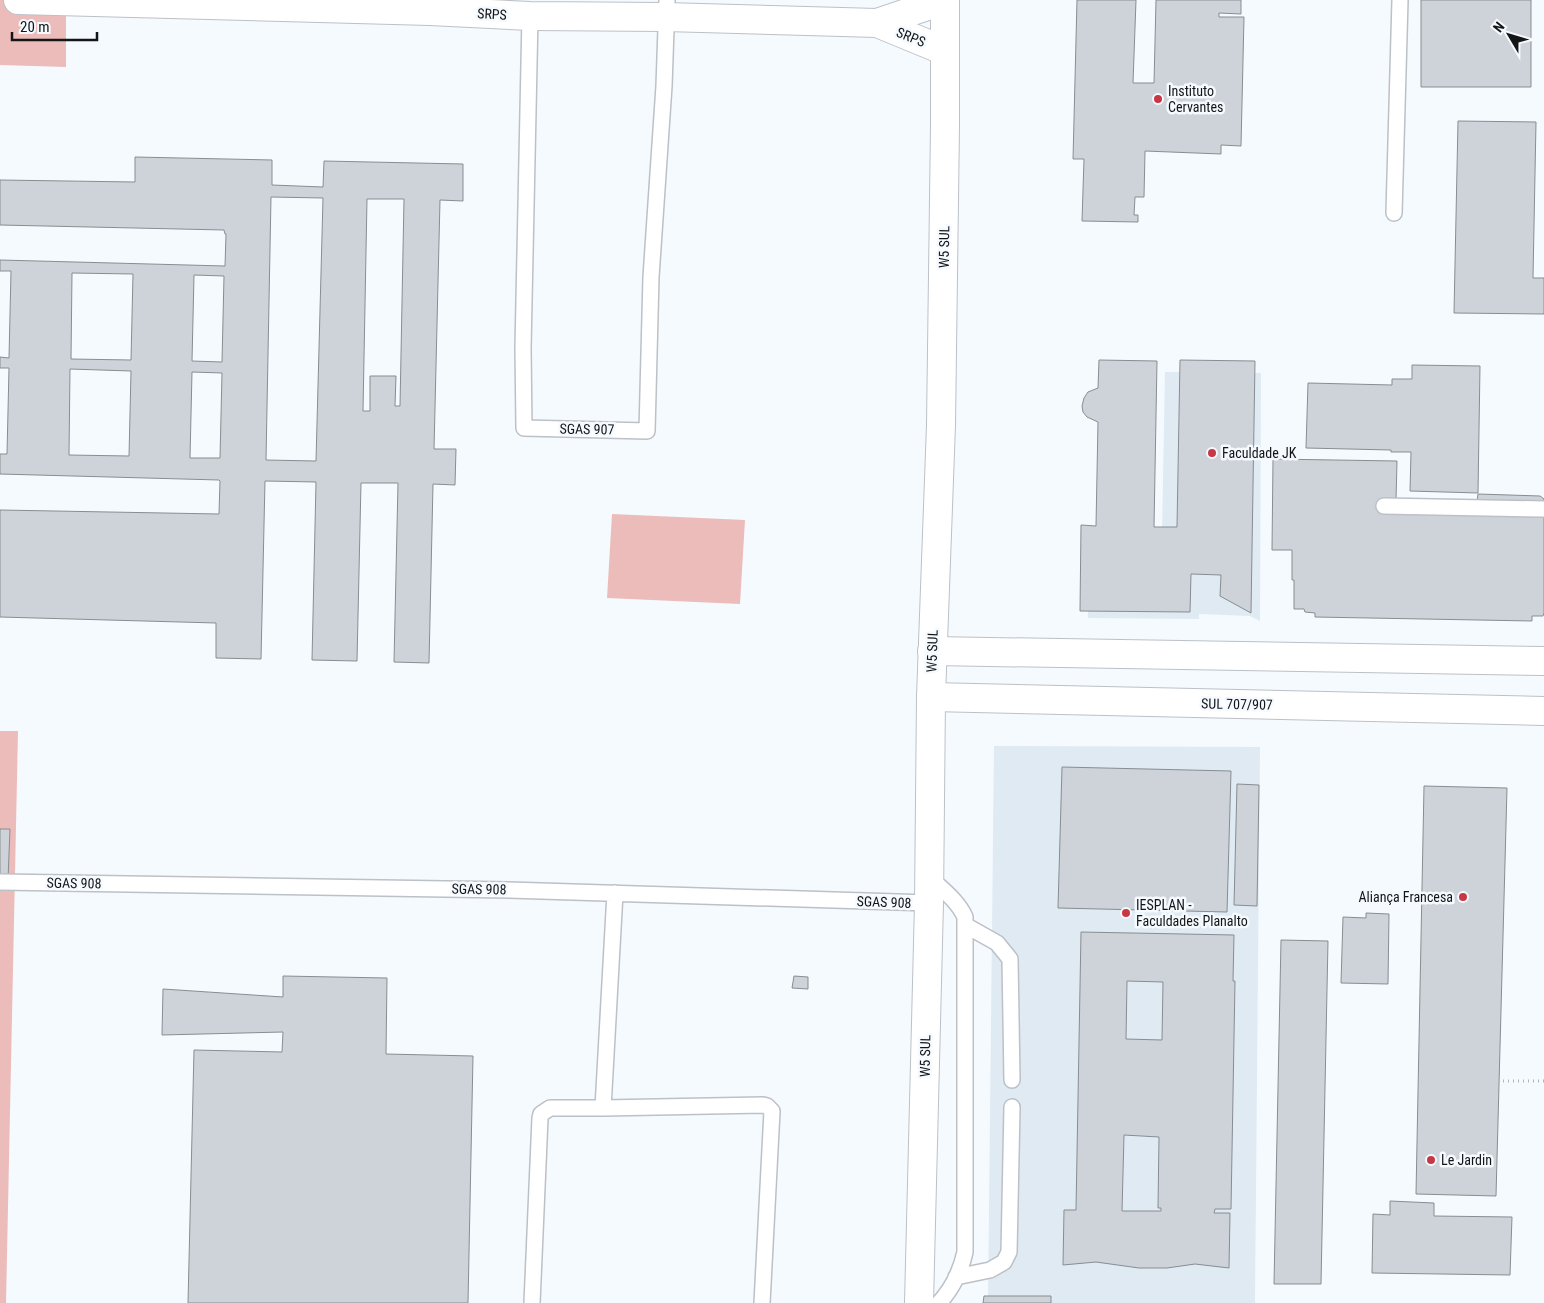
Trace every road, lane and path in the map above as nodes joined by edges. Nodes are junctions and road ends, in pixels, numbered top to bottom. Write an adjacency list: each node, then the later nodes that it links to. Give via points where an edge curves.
1 (18, 0): 4 (main road, SRPS)
2 (945, 0): 8 (main road, SRPS); 9 (main road, W5 SUL)
3 (1400, 0): 10 (lane)
4 (423, 5): 5 (main road, SRPS)
5 (462, 6): 7 (main road, SRPS)
6 (666, 9): 7 (main road, SRPS); 7 (lane, SGAS 907, via 651,276 647,431 524,428 522,348); 8 (main road, SRPS)
7 (530, 16)
8 (877, 23): 9 (main road, SRPS)
9 (945, 51): 13 (main road, W5 SUL, via 941,425)
10 (1394, 213)
11 (1384, 506): 12 (lane)
12 (1544, 509)
13 (932, 651): 14 (main road); 15 (main road, W5 SUL)
14 (1544, 661)
15 (931, 697): 16 (main road, SUL 707/907); 17 (main road, W5 SUL)
16 (1544, 711)
17 (929, 877): 20 (main road, W5 SUL); 21 (lane, via 961,909)
18 (0, 882): 19 (lane, SGAS 908)
19 (615, 893): 20 (lane, SGAS 908); 26 (lane)
20 (929, 903): 30 (main road, W5 SUL)
21 (965, 925): 22 (lane, via 997,943 1010,959); 27 (lane, via 964,1252)
22 (1012, 1080)
23 (1503, 1081): 24 (path)
24 (1544, 1081)
25 (1012, 1107): 27 (lane, via 1009,1252 1004,1262 990,1270)
26 (603, 1108): 28 (lane, via 550,1108 541,1114); 29 (lane, via 764,1105 770,1108)
27 (956, 1277): 31 (lane)
28 (532, 1303)
29 (762, 1303)
30 (919, 1303)
31 (939, 1303)

